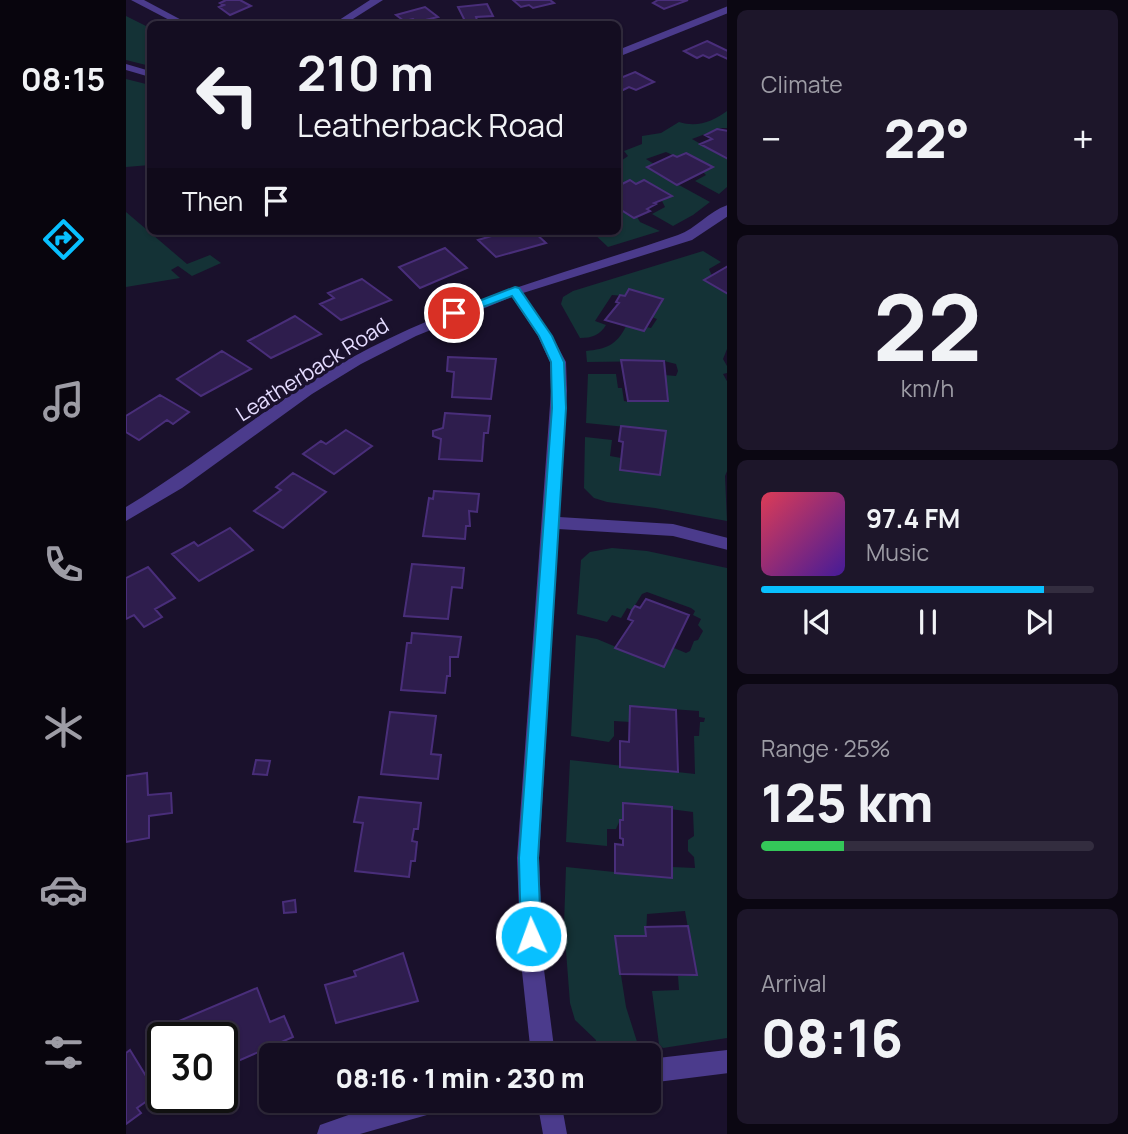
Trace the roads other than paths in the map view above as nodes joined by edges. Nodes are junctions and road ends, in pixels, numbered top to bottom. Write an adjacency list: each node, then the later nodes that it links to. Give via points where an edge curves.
1 (136, 0): 4 (street)
2 (378, 0): 5 (street)
3 (727, 9): 6 (street)
4 (178, 21)
5 (343, 21)
6 (621, 53)
7 (126, 67): 8 (lane)
8 (147, 73)
9 (727, 209): 10 (street, Leatherback Road, via 687,237)
10 (515, 290): 11 (street, Leatherback Road, via 443,318 356,361); 12 (street, via 558,362)
11 (126, 515)
12 (552, 523): 13 (street, via 674,530); 14 (street, via 528,858 532,962)
13 (727, 544)
14 (542, 1043)
15 (727, 1061): 16 (street)
16 (661, 1069)
17 (387, 1113): 19 (street)
18 (551, 1113): 20 (street)
19 (329, 1134)
20 (555, 1134)

